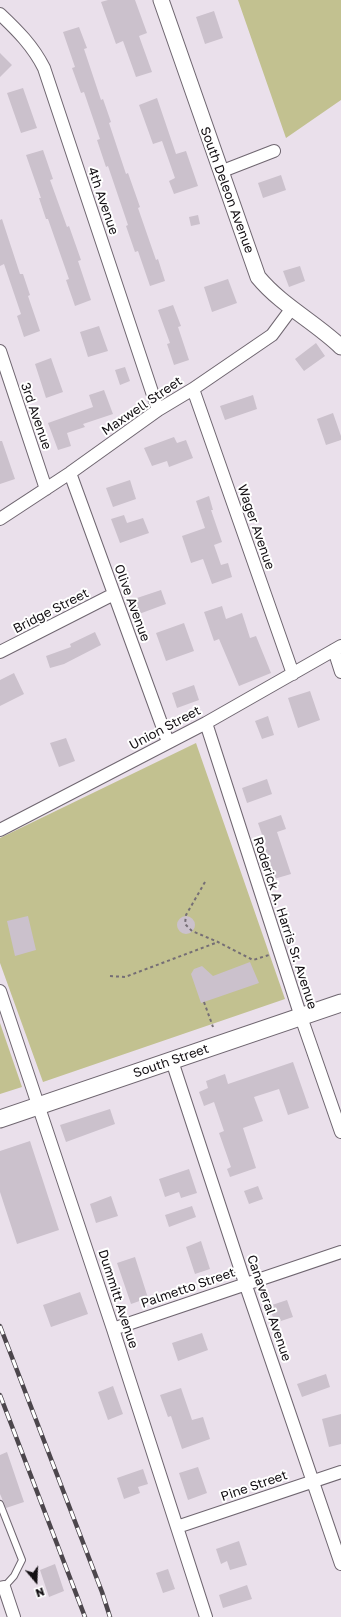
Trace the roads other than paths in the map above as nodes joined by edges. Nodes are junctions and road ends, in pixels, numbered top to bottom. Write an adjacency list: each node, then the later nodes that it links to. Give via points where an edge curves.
1 (161, 0): 4 (street, South Deleon Avenue)
2 (0, 14): 9 (street, 4th Avenue, via 28,42 44,68)
3 (274, 151): 4 (street)
4 (220, 172): 5 (street, South Deleon Avenue, via 258,277)
5 (292, 308): 6 (street, South Deleon Avenue); 8 (street, Maxwell Street, via 272,335)
6 (341, 347)
7 (0, 351): 11 (street, 3rd Avenue)
8 (193, 389): 9 (street, Maxwell Street); 17 (street, Wager Avenue)
9 (158, 410): 10 (street, Maxwell Street)
10 (70, 473): 11 (street, Maxwell Street); 13 (street, Olive Avenue)
11 (46, 489): 12 (street, Maxwell Street)
12 (0, 519)
13 (114, 594): 15 (street, Bridge Street); 19 (street, Olive Avenue)
14 (337, 648): 16 (street); 17 (street, Union Street)
15 (0, 652)
16 (341, 672)
17 (293, 674): 18 (street, Union Street)
18 (206, 723): 19 (street, Union Street); 23 (street, Roderick A. Harris Sr. Avenue)
19 (168, 742): 20 (street, Union Street)
20 (0, 830)
21 (0, 991): 25 (street, Dummitt Avenue)
22 (341, 1003): 23 (main road, South Street)
23 (301, 1017): 24 (main road, South Street); 27 (street, Roderick A. Harris Sr. Avenue)
24 (172, 1061): 25 (main road, South Street); 29 (street, Canaveral Avenue)
25 (39, 1106): 26 (main road, South Street); 30 (street, Dummitt Avenue)
26 (0, 1118)
27 (341, 1132)
28 (341, 1252): 29 (street, Palmetto Street)
29 (245, 1283): 30 (street, Palmetto Street); 32 (street, Canaveral Avenue)
30 (113, 1329): 34 (street, Dummitt Avenue)
31 (341, 1472): 32 (street, Pine Street)
32 (312, 1481): 34 (street, Pine Street); 35 (street, Canaveral Avenue)
33 (0, 1504): 36 (lane, via 22,1560 14,1576)
34 (177, 1527): 38 (street, Dummitt Avenue)
35 (341, 1564)
36 (2, 1588): 37 (street)
37 (14, 1617)
38 (206, 1617)

